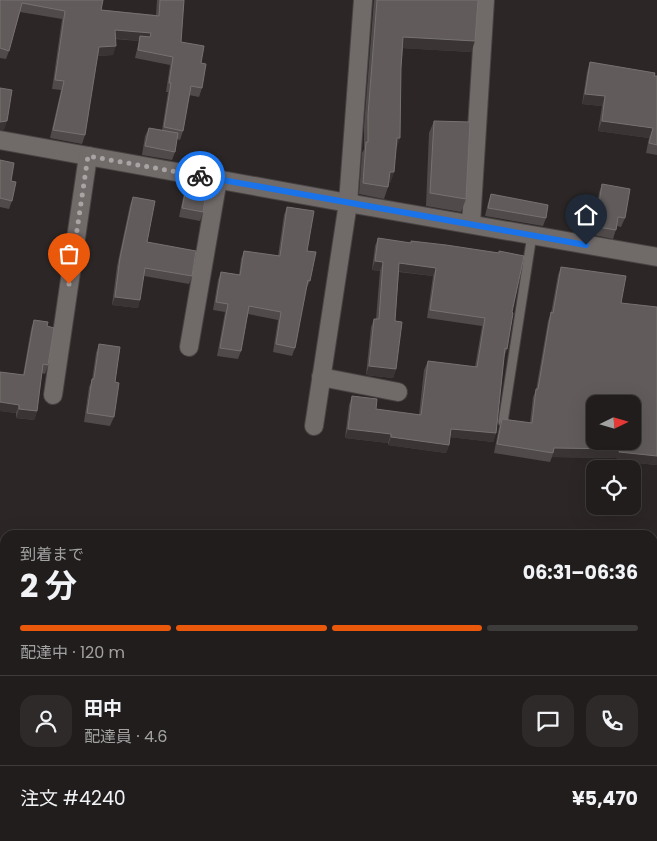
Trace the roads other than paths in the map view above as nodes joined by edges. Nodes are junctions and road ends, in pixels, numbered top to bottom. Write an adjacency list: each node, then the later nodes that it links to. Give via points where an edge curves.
1 (363, 0): 6 (street)
2 (485, 0): 7 (street)
3 (0, 140): 4 (street)
4 (88, 156): 5 (street); 13 (street)
5 (218, 180): 6 (street); 10 (street)
6 (348, 203): 7 (street); 11 (street)
7 (471, 224): 8 (street)
8 (532, 235): 9 (street); 14 (lane)
9 (657, 257)
10 (189, 347)
11 (321, 377): 12 (street); 15 (street)
12 (398, 392)
13 (53, 395)
14 (503, 422)
15 (314, 426)

